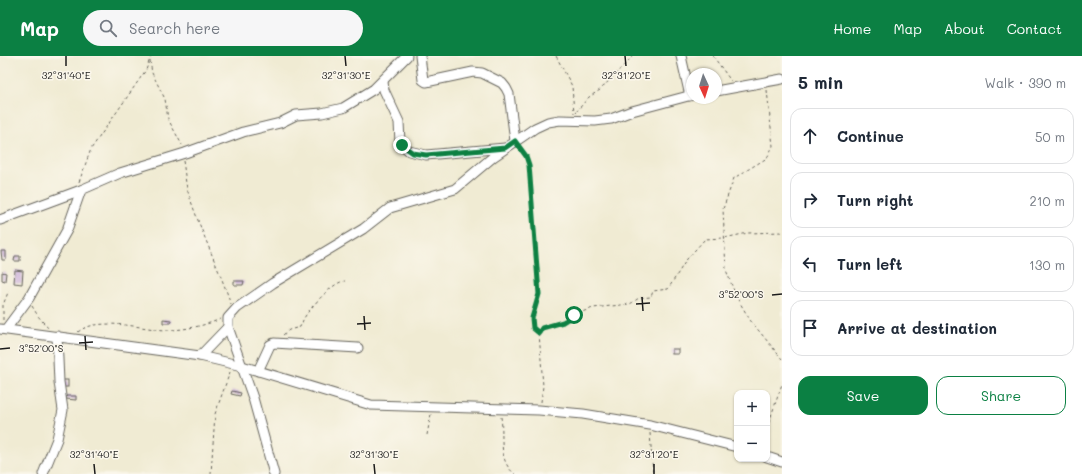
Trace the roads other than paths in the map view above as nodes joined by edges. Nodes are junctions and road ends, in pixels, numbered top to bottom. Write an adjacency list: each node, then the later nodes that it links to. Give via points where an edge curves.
1 (407, 56): 6 (street)
2 (420, 56): 9 (street, via 422,76 426,82 472,72 482,73 505,86 512,106)
3 (681, 56): 4 (street)
4 (686, 76)
5 (782, 79): 7 (street)
6 (383, 81): 10 (street, via 384,90 399,122 400,142 409,151 426,155); 11 (street, via 359,100 343,108 296,115 280,123 243,132)
7 (722, 90)
8 (686, 96): 9 (street, via 632,110 611,119 595,121 571,117 548,122)
9 (515, 141): 10 (street)
10 (505, 148): 13 (street, via 455,189 390,208 363,230 273,283 232,313)
11 (80, 187): 12 (street); 14 (street, via 67,230 29,298)
12 (0, 220)
13 (228, 327): 17 (street); 18 (street)
14 (3, 329): 15 (street)
15 (57, 336): 17 (street); 23 (street, via 63,410 57,439)
16 (358, 348): 19 (street, via 278,342 271,344)
17 (200, 356): 18 (street)
18 (242, 366): 19 (street); 24 (street)
19 (258, 371): 20 (street, via 371,405 539,410 582,414 650,425)
20 (734, 446)
21 (770, 458): 22 (street)
22 (782, 462)
23 (43, 474)
24 (274, 474)

